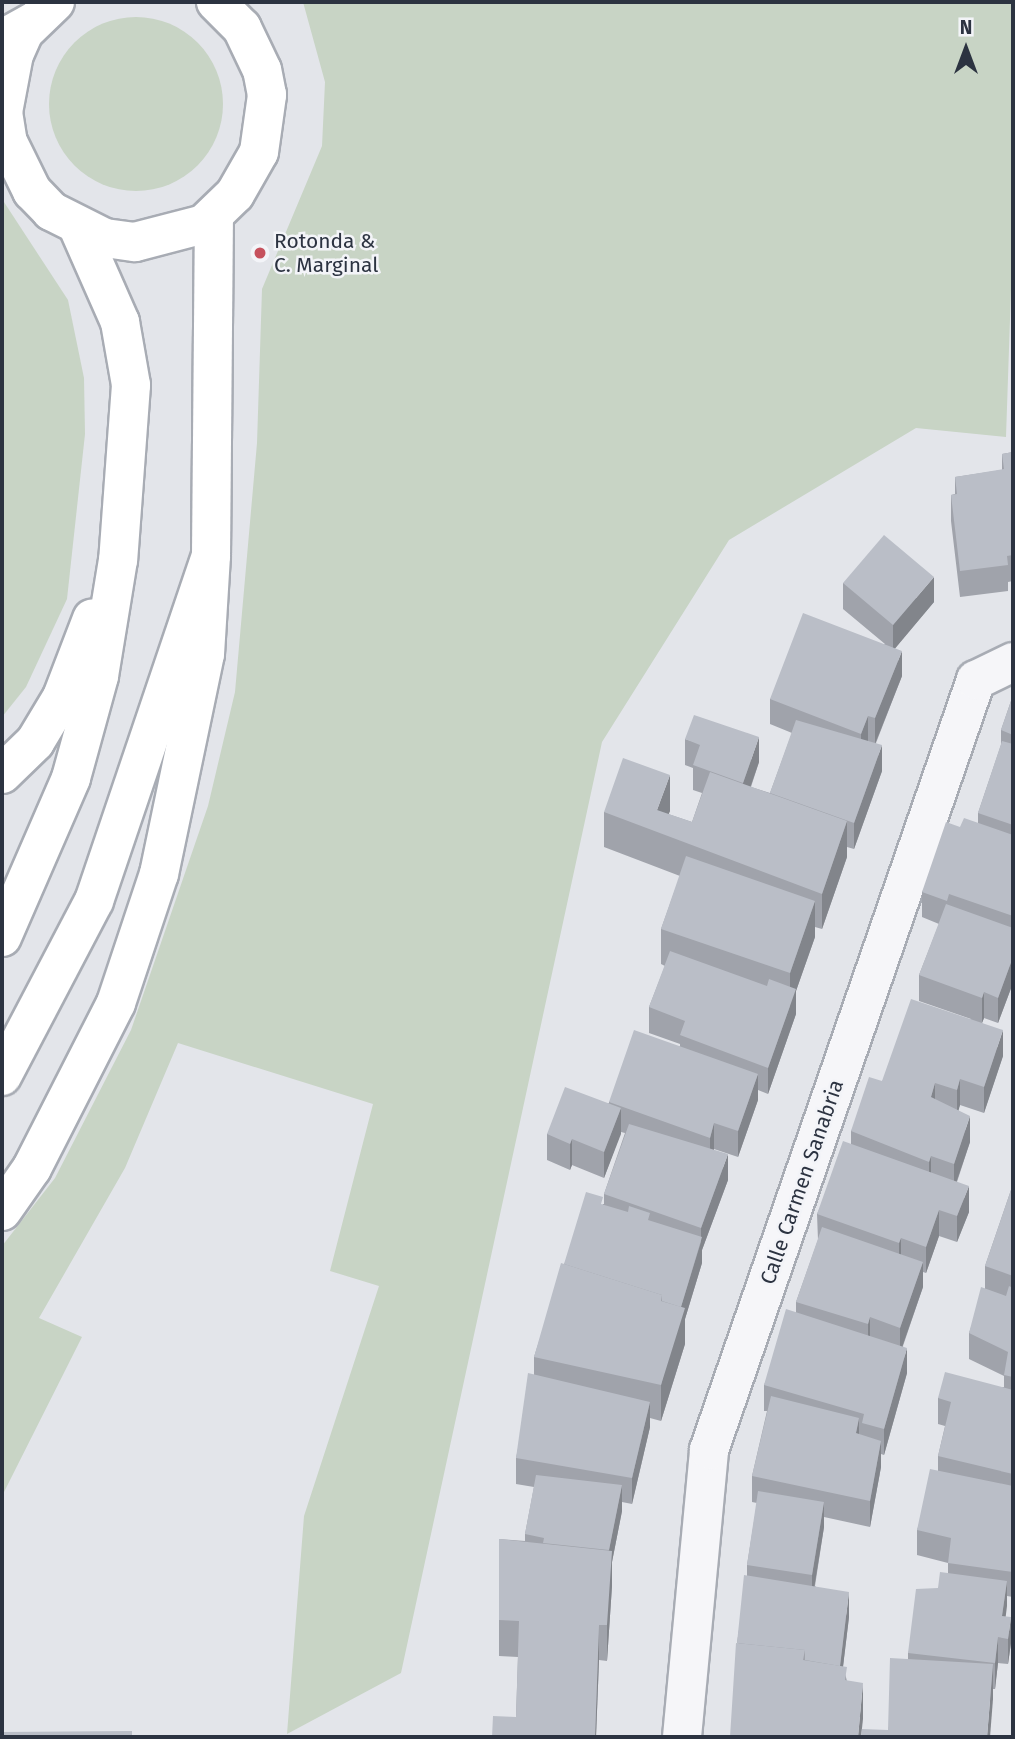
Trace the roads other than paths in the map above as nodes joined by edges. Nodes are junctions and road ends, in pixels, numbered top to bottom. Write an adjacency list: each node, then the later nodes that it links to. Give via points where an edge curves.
1 (216, 2): 4 (main road)
2 (254, 2): 4 (main road)
3 (30, 21): 6 (main road, via 5,85 8,142 32,191)
4 (249, 39): 5 (main road, via 267,95 263,133 249,173)
5 (214, 216): 6 (main road, via 184,233 135,242); 7 (main road)
6 (79, 229): 8 (main road, via 120,322 131,384)
7 (211, 556): 12 (main road, via 94,901); 13 (main road, via 205,654 159,874 116,1003 32,1168)
8 (118, 559): 10 (main road, via 61,697 35,743); 11 (main road, via 99,676 71,778)
9 (1013, 662): 14 (street, Calle Carmen Sanabria, via 976,680 709,1450)
10 (2, 774)
11 (2, 937)
12 (2, 1076)
13 (2, 1211)
14 (682, 1737)

